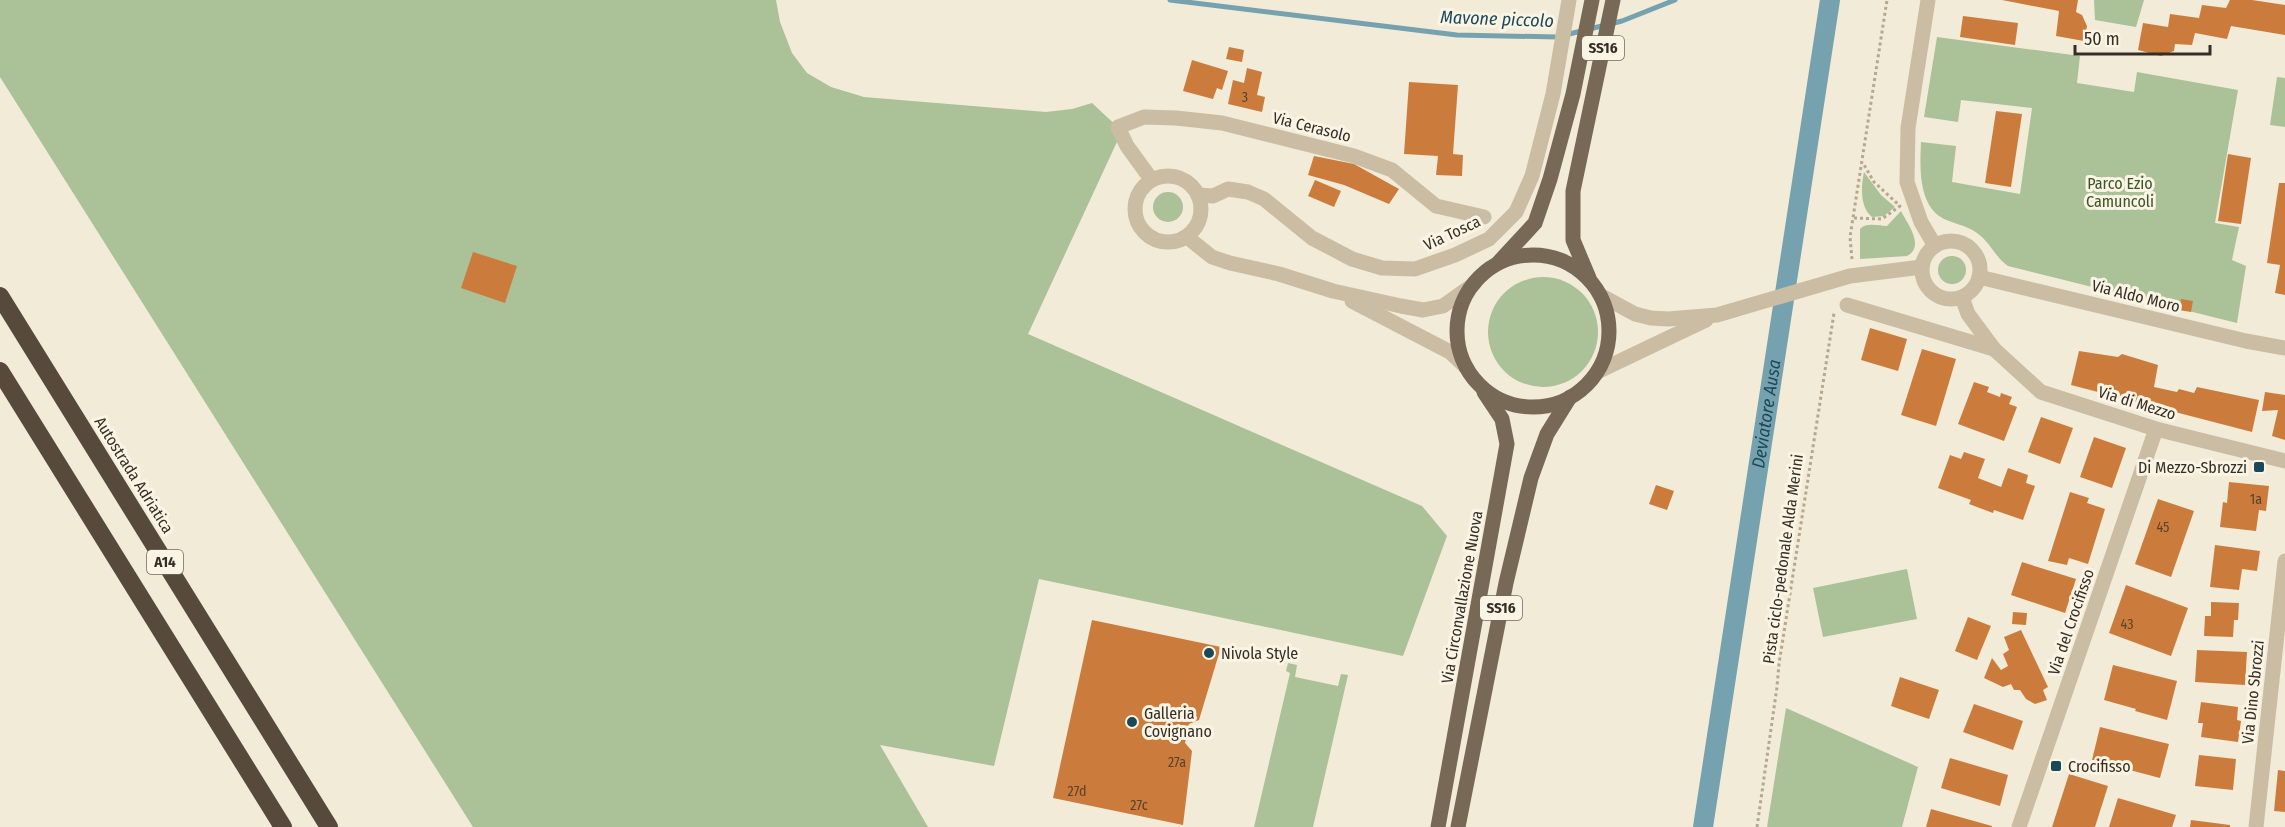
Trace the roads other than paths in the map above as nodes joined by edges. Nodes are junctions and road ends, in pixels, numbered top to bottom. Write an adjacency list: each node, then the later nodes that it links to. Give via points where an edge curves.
1 (1569, 0): 6 (street, Via Tosca, via 1553,94 1532,176 1516,212 1489,239 1415,269 1382,268 1353,259 1312,238 1264,199 1248,192 1228,189 1213,196)
2 (1592, 0): 10 (main road, SS16, via 1573,94 1535,223)
3 (1613, 0): 14 (main road, SS16, via 1573,191 1573,240)
4 (1928, 0): 9 (street, via 1908,128 1907,182 1921,222)
5 (1151, 180): 6 (street, via 1161,176 1183,179); 7 (street, Via Cerasolo, via 1118,127 1144,117 1222,123 1354,156 1392,170 1436,206); 8 (street, via 1137,195 1134,206 1139,227 1146,235 1166,243)
6 (1198, 195): 8 (street, via 1199,222)
7 (1484, 217)
8 (1187, 237): 15 (street, via 1212,257)
9 (1935, 246): 11 (street); 12 (street, via 1954,242 1972,250 1980,267)
10 (1496, 265): 13 (main road, SS16); 14 (main road, SS16, via 1524,256 1554,258 1568,264)
11 (1922, 267): 17 (street, via 1925,283 1937,295); 19 (street, via 1850,276)
12 (1979, 277): 17 (street, via 1976,286); 20 (street, Via Aldo Moro)
13 (1474, 284): 15 (street, via 1443,306 1423,310); 24 (main road, SS16, via 1466,296 1458,325 1461,354)
14 (1595, 288): 19 (street, via 1635,314 1652,318); 23 (main road, SS16, via 1605,307 1609,333 1604,360)
15 (1334, 291): 24 (street, via 1450,352)
16 (0, 296): 30 (highway, Autostrada Adriatica / A14)
17 (1962, 297): 21 (street, Via di Mezzo, via 1968,314)
18 (1847, 304): 21 (street, Via di Mezzo)
19 (1717, 315): 23 (street)
20 (2285, 348)
21 (1994, 349): 26 (street, Via di Mezzo, via 2042,392)
22 (0, 371): 29 (highway, A14)
23 (1597, 372): 25 (main road, SS16, via 1581,391)
24 (1471, 374): 25 (main road, SS16, via 1492,394 1512,404 1542,406); 31 (main road, Via Circonvallazione Nuova / SS16, via 1502,419 1507,444)
25 (1570, 397): 32 (main road, SS16, via 1547,434 1531,477)
26 (2156, 429): 27 (street, Via di Mezzo); 33 (street, Via del Crocifisso)
27 (2285, 461)
28 (2285, 561): 34 (street, Via Dino Sbrozzi)
29 (283, 827)
30 (329, 827)
31 (1438, 827)
32 (1458, 827)
33 (2019, 827)
34 (2256, 827)

